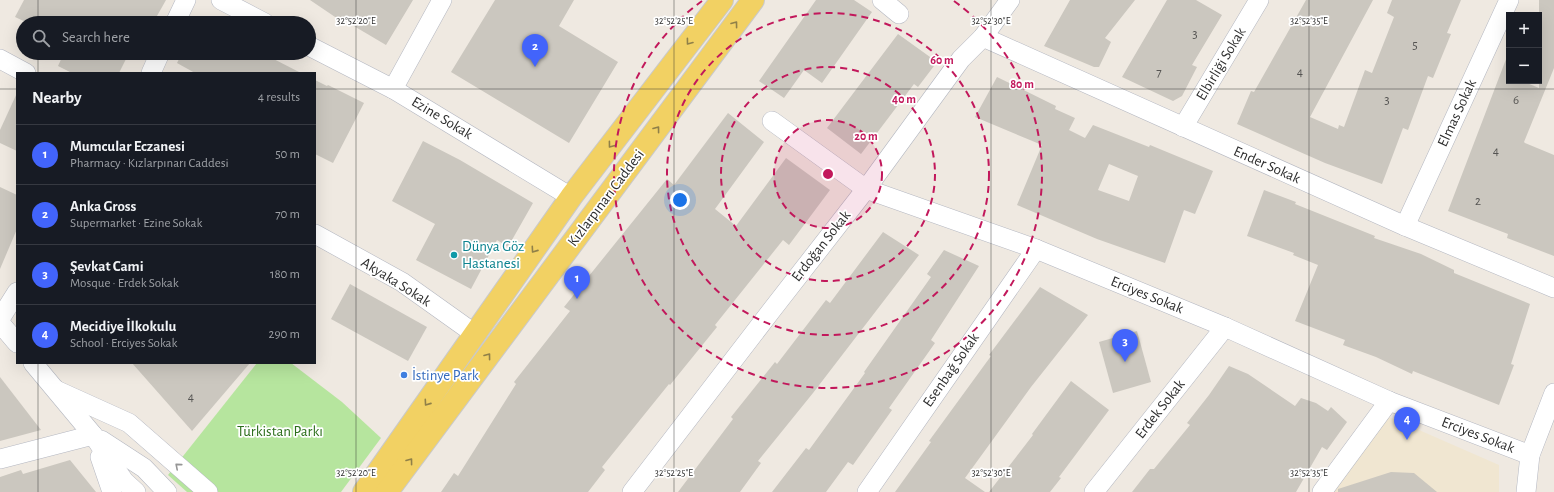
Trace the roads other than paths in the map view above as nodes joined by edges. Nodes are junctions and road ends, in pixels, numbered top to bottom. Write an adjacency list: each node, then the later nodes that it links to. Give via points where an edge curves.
1 (186, 0): 11 (street)
2 (221, 0): 12 (street)
3 (442, 0): 19 (street)
4 (722, 0): 23 (main road, Kızlarpınarı Caddesi, one-way to 23)
5 (753, 0): 45 (main road, Kızlarpınarı Caddesi, one-way to 5)
6 (882, 0): 10 (street)
7 (1010, 0): 13 (street, Erdoğan Sokak)
8 (1259, 0): 21 (street, Elbirliği Sokak)
9 (1509, 0): 24 (street, Elmas Sokak)
10 (899, 14)
11 (178, 16)
12 (252, 16)
13 (982, 37): 21 (street, Ender Sokak); 22 (street, Erdoğan Sokak, via 961,59)
14 (316, 50): 19 (street, Ezine Sokak)
15 (0, 59): 17 (street)
16 (157, 60): 18 (street)
17 (24, 72)
18 (151, 72)
19 (393, 89): 23 (street, Ezine Sokak)
20 (772, 121): 22 (street, Erciyes Sokak)
21 (1183, 127): 24 (street, Ender Sokak)
22 (866, 189): 26 (street, Erciyes Sokak); 46 (street, Erdoğan Sokak)
23 (571, 197): 32 (main road, Kızlarpınarı Caddesi, one-way to 32)
24 (1405, 226): 27 (street, Ender Sokak)
25 (316, 235): 32 (street, Akyaka Sokak, via 402,282)
26 (1036, 249): 31 (street, Erciyes Sokak); 47 (street, Esenbağ Sokak)
27 (1554, 288)
28 (16, 294): 29 (street)
29 (0, 319)
30 (0, 323): 33 (street)
31 (1225, 327): 37 (street, Erciyes Sokak); 48 (street, Erdek Sokak)
32 (475, 334): 44 (main road, Kızlarpınarı Caddesi, one-way to 44)
33 (16, 342)
34 (34, 364): 35 (street)
35 (56, 390): 38 (street); 43 (street, one-way to 35, via 129,423)
36 (1554, 393): 39 (street)
37 (1389, 401): 39 (street, Erciyes Sokak); 49 (street)
38 (93, 435): 40 (street); 41 (street); 42 (street, via 144,468)
39 (1530, 455): 50 (street)
40 (0, 459)
41 (124, 488)
42 (167, 492)
43 (208, 492)
44 (364, 492)
45 (387, 492)
46 (632, 492)
47 (866, 492)
48 (1094, 492)
49 (1322, 492)
50 (1526, 492)

